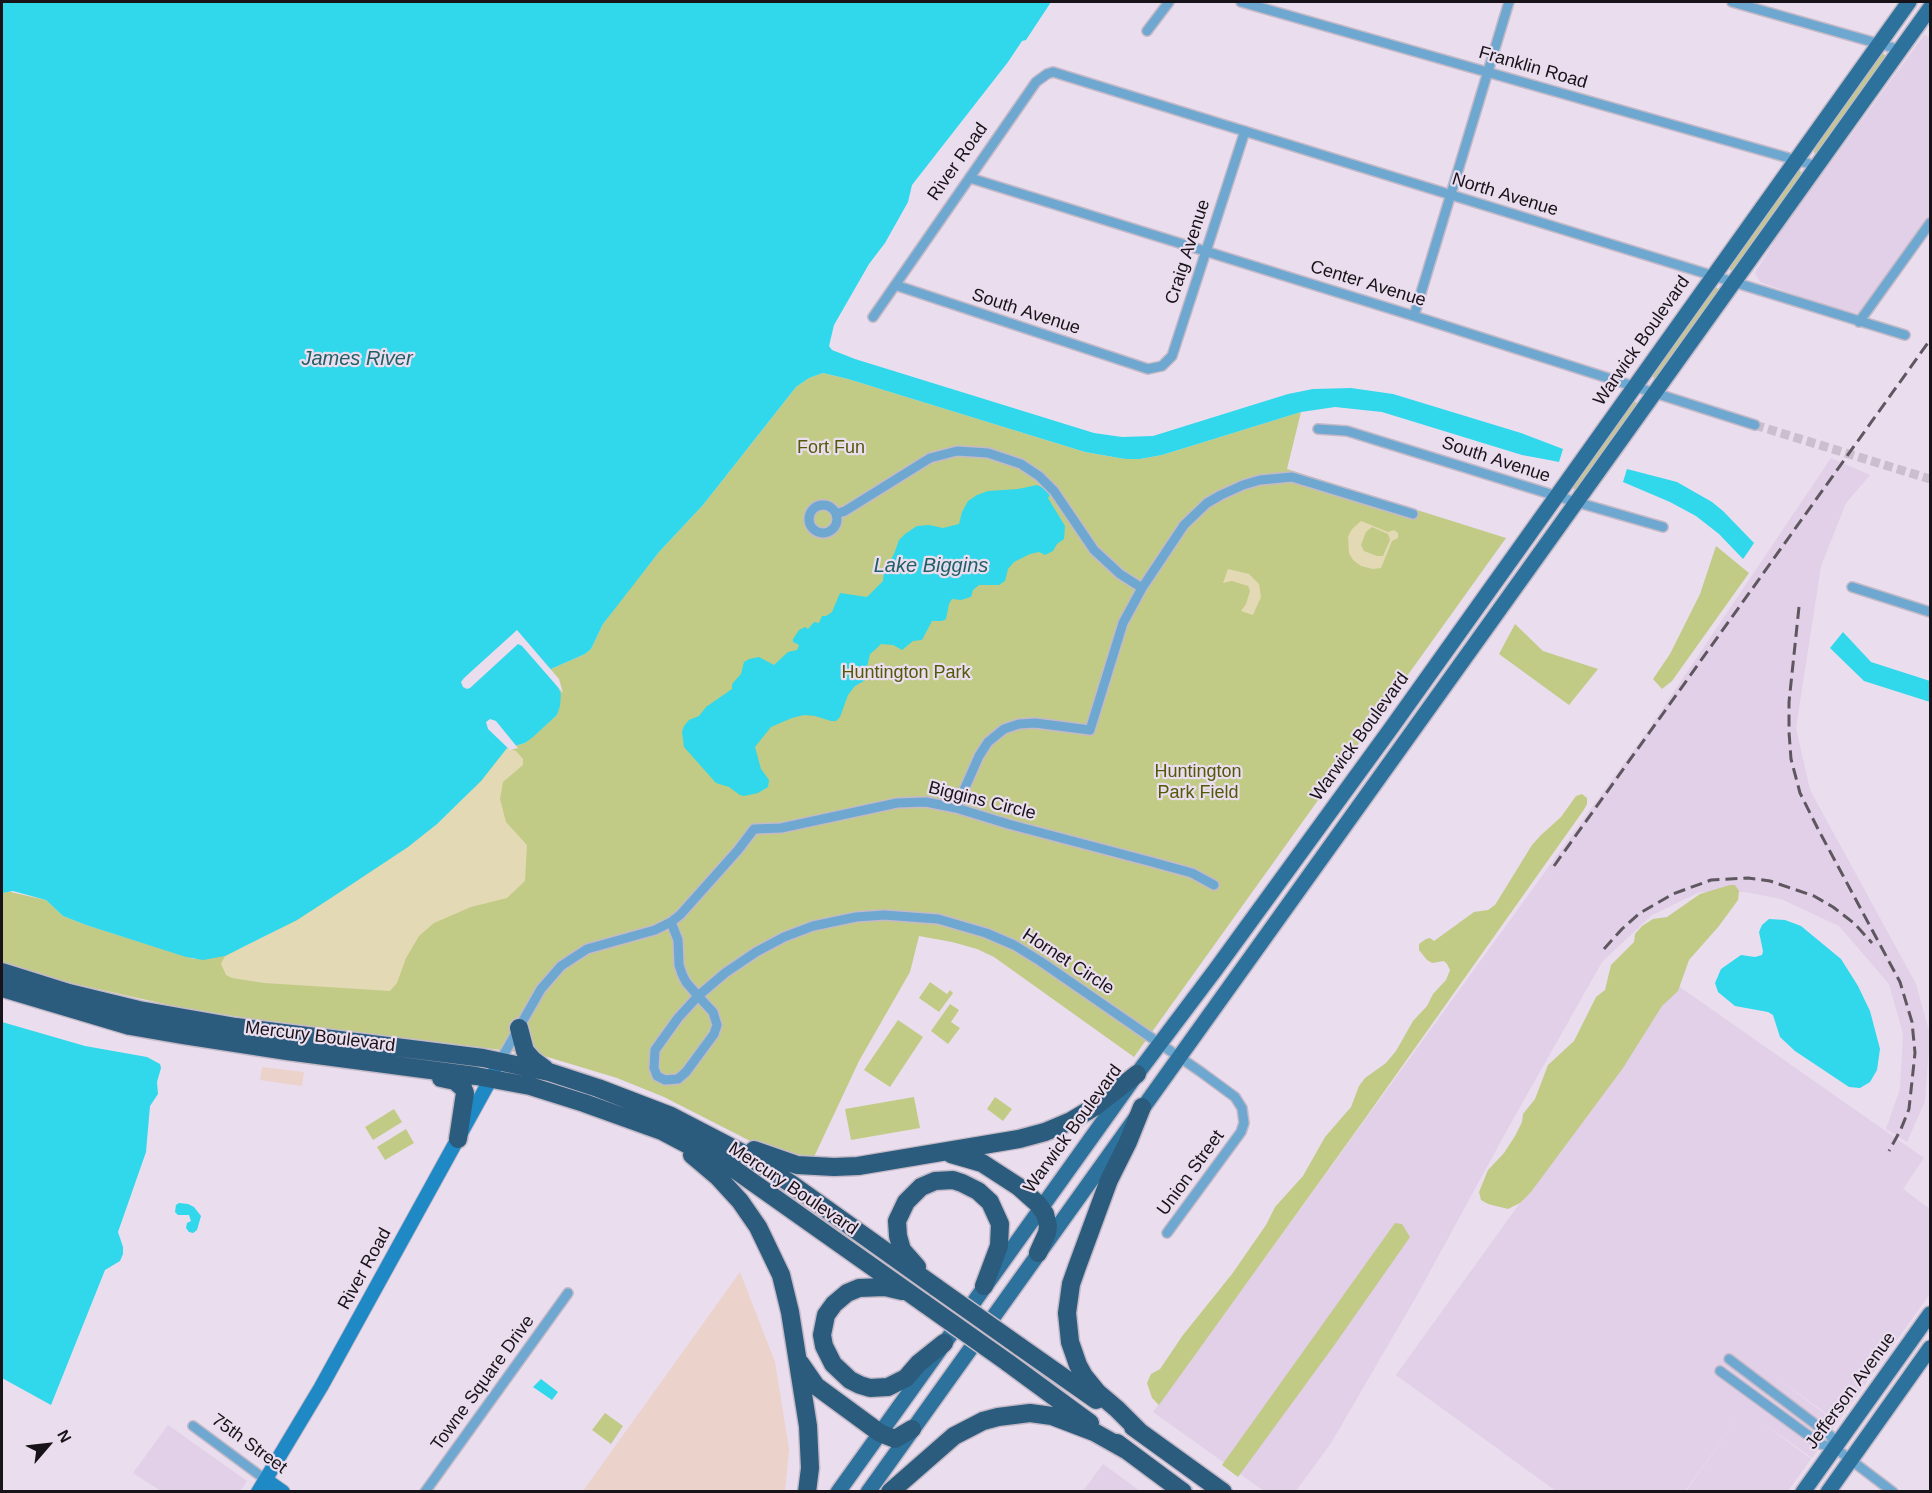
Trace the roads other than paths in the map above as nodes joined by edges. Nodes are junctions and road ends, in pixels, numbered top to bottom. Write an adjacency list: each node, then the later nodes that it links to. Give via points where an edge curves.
1 (1168, 2): 7 (street)
2 (1241, 2): 10 (street, Franklin Road)
3 (1509, 2): 10 (street)
4 (1732, 2): 8 (street)
5 (1909, 2): 8 (main road, Warwick Boulevard)
6 (1930, 8): 9 (main road)
7 (1147, 31)
8 (1879, 43): 9 (street); 13 (main road, Warwick Boulevard)
9 (1901, 50): 14 (main road)
10 (1489, 73): 13 (street, Franklin Road); 16 (street)
11 (1097, 85): 12 (street, North Avenue); 15 (street, River Road, via 1060,73 1041,77)
12 (1245, 131): 16 (street, North Avenue); 18 (street, Craig Avenue)
13 (1796, 160): 14 (street, Franklin Road); 19 (main road, Warwick Boulevard)
14 (1817, 166): 20 (main road)
15 (970, 178): 18 (street, Center Avenue); 21 (street, River Road)
16 (1450, 195): 19 (street, North Avenue); 22 (street)
17 (1930, 223): 24 (street)
18 (1206, 252): 22 (street, Center Avenue); 26 (street, Craig Avenue, via 1172,356 1162,366)
19 (1713, 276): 20 (street, North Avenue); 27 (main road, Warwick Boulevard)
20 (1733, 283): 24 (street, North Avenue); 28 (main road)
21 (895, 285): 23 (street, River Road); 26 (street, South Avenue)
22 (1414, 316): 27 (street, Center Avenue)
23 (873, 317)
24 (1859, 322): 25 (street, North Avenue)
25 (1905, 335)
26 (1148, 369)
27 (1634, 387): 28 (street, Center Avenue); 31 (main road, Warwick Boulevard)
28 (1655, 393): 29 (street, Center Avenue); 32 (main road)
29 (1755, 425)
30 (1318, 429): 31 (street, South Avenue, via 1347,430)
31 (1556, 496): 32 (street, South Avenue); 39 (main road, Warwick Boulevard)
32 (1576, 502): 35 (street, South Avenue); 40 (main road)
33 (836, 514): 37 (street, via 922,462 957,451 978,451 1030,469 1060,500 1094,550)
34 (1413, 514): 37 (street, via 1292,477 1260,480 1207,503 1184,525)
35 (1663, 527)
36 (1852, 587): 38 (street)
37 (1142, 588): 43 (street, via 1123,623 1090,730 1035,723 1004,729 979,756)
38 (1930, 612)
39 (1452, 643): 40 (main road); 41 (main road, Warwick Boulevard)
40 (1469, 655): 42 (main road)
41 (1392, 727): 42 (main road); 46 (main road, Warwick Boulevard)
42 (1408, 739): 47 (main road)
43 (957, 808): 44 (street, Biggins Circle, via 1172,867); 45 (street, Biggins Circle, via 897,802 781,828 754,829)
44 (1214, 885)
45 (671, 922): 49 (street, via 678,940 682,974); 50 (street, via 596,945 569,959 547,981)
46 (1245, 929): 47 (main road); 51 (main road, Warwick Boulevard)
47 (1262, 941): 52 (main road)
48 (8, 982): 53 (highway, Mercury Boulevard, via 194,1020); 54 (highway, Mercury Boulevard, via 130,1026)
49 (698, 996): 49 (street, via 655,1050 654,1068 657,1076 665,1080 678,1079 686,1072 716,1031 713,1012); 51 (street, Hornet Circle, via 748,957 784,937 856,916 911,915 957,924 1014,945)
50 (519, 1028): 53 (street); 55 (highway, via 525,1051)
51 (1160, 1044): 52 (street, Hornet Circle); 56 (main road, Warwick Boulevard)
52 (1178, 1057): 58 (main road); 64 (street, Union Street, via 1238,1100 1244,1123)
53 (500, 1061): 55 (highway, Mercury Boulevard); 57 (street, River Road)
54 (408, 1067): 57 (highway, Mercury Boulevard); 61 (highway, via 455,1081 463,1088 466,1099)
55 (549, 1072): 60 (highway, Mercury Boulevard, via 645,1106)
56 (1137, 1074): 62 (highway, via 1096,1106 1057,1127 1019,1139); 63 (main road, Warwick Boulevard)
57 (491, 1078): 59 (highway, Mercury Boulevard, via 561,1095); 61 (street, River Road)
58 (1142, 1107): 65 (main road); 76 (highway, via 1088,1237 1071,1284 1067,1313 1070,1342 1078,1365)
59 (662, 1131): 69 (highway, Mercury Boulevard, via 750,1179); 73 (highway, via 717,1177 758,1227 783,1283)
60 (713, 1137): 62 (highway, via 796,1165 820,1168); 67 (highway, Mercury Boulevard, via 776,1174)
61 (458, 1139): 83 (street, River Road)
62 (941, 1152): 63 (highway, via 982,1163)
63 (1041, 1207): 65 (highway, via 1048,1226); 66 (main road, Warwick Boulevard)
64 (1167, 1233)
65 (1038, 1253): 78 (main road)
66 (984, 1286): 67 (highway, via 999,1246 998,1216 978,1191 944,1180 927,1184 914,1193 897,1221 903,1250); 71 (main road, Warwick Boulevard)
67 (937, 1288): 76 (highway, Mercury Boulevard, bridge)
68 (568, 1293): 85 (street, Towne Square Drive)
69 (918, 1300): 71 (highway, via 891,1288 875,1286 859,1288 841,1298 830,1308 823,1325 824,1346 833,1364 860,1385 888,1387 906,1378); 80 (highway, Mercury Boulevard, bridge)
70 (1930, 1314): 81 (main road, Jefferson Avenue)
71 (944, 1343): 79 (main road, Warwick Boulevard)
72 (1930, 1348): 82 (main road)
73 (797, 1359): 79 (highway, via 820,1390); 86 (highway, via 810,1447)
74 (1729, 1359): 81 (street, via 1831,1436)
75 (1720, 1371): 81 (street, via 1820,1443)
76 (1116, 1411): 91 (highway)
77 (193, 1426): 83 (street, 75th Street)
78 (912, 1430): 79 (highway, via 895,1439); 88 (main road)
79 (880, 1433): 87 (main road, Warwick Boulevard)
80 (1101, 1434): 89 (highway, via 1052,1416 1030,1413 983,1421 954,1436); 90 (highway)
81 (1835, 1448): 82 (street); 92 (main road, Jefferson Avenue)
82 (1851, 1460): 93 (main road); 94 (street)
83 (262, 1486): 84 (street, 75th Street)
84 (283, 1491)
85 (425, 1491)
86 (807, 1491)
87 (838, 1491)
88 (868, 1491)
89 (890, 1491)
90 (1183, 1491)
91 (1223, 1491)
92 (1803, 1491)
93 (1828, 1491)
94 (1893, 1491)

